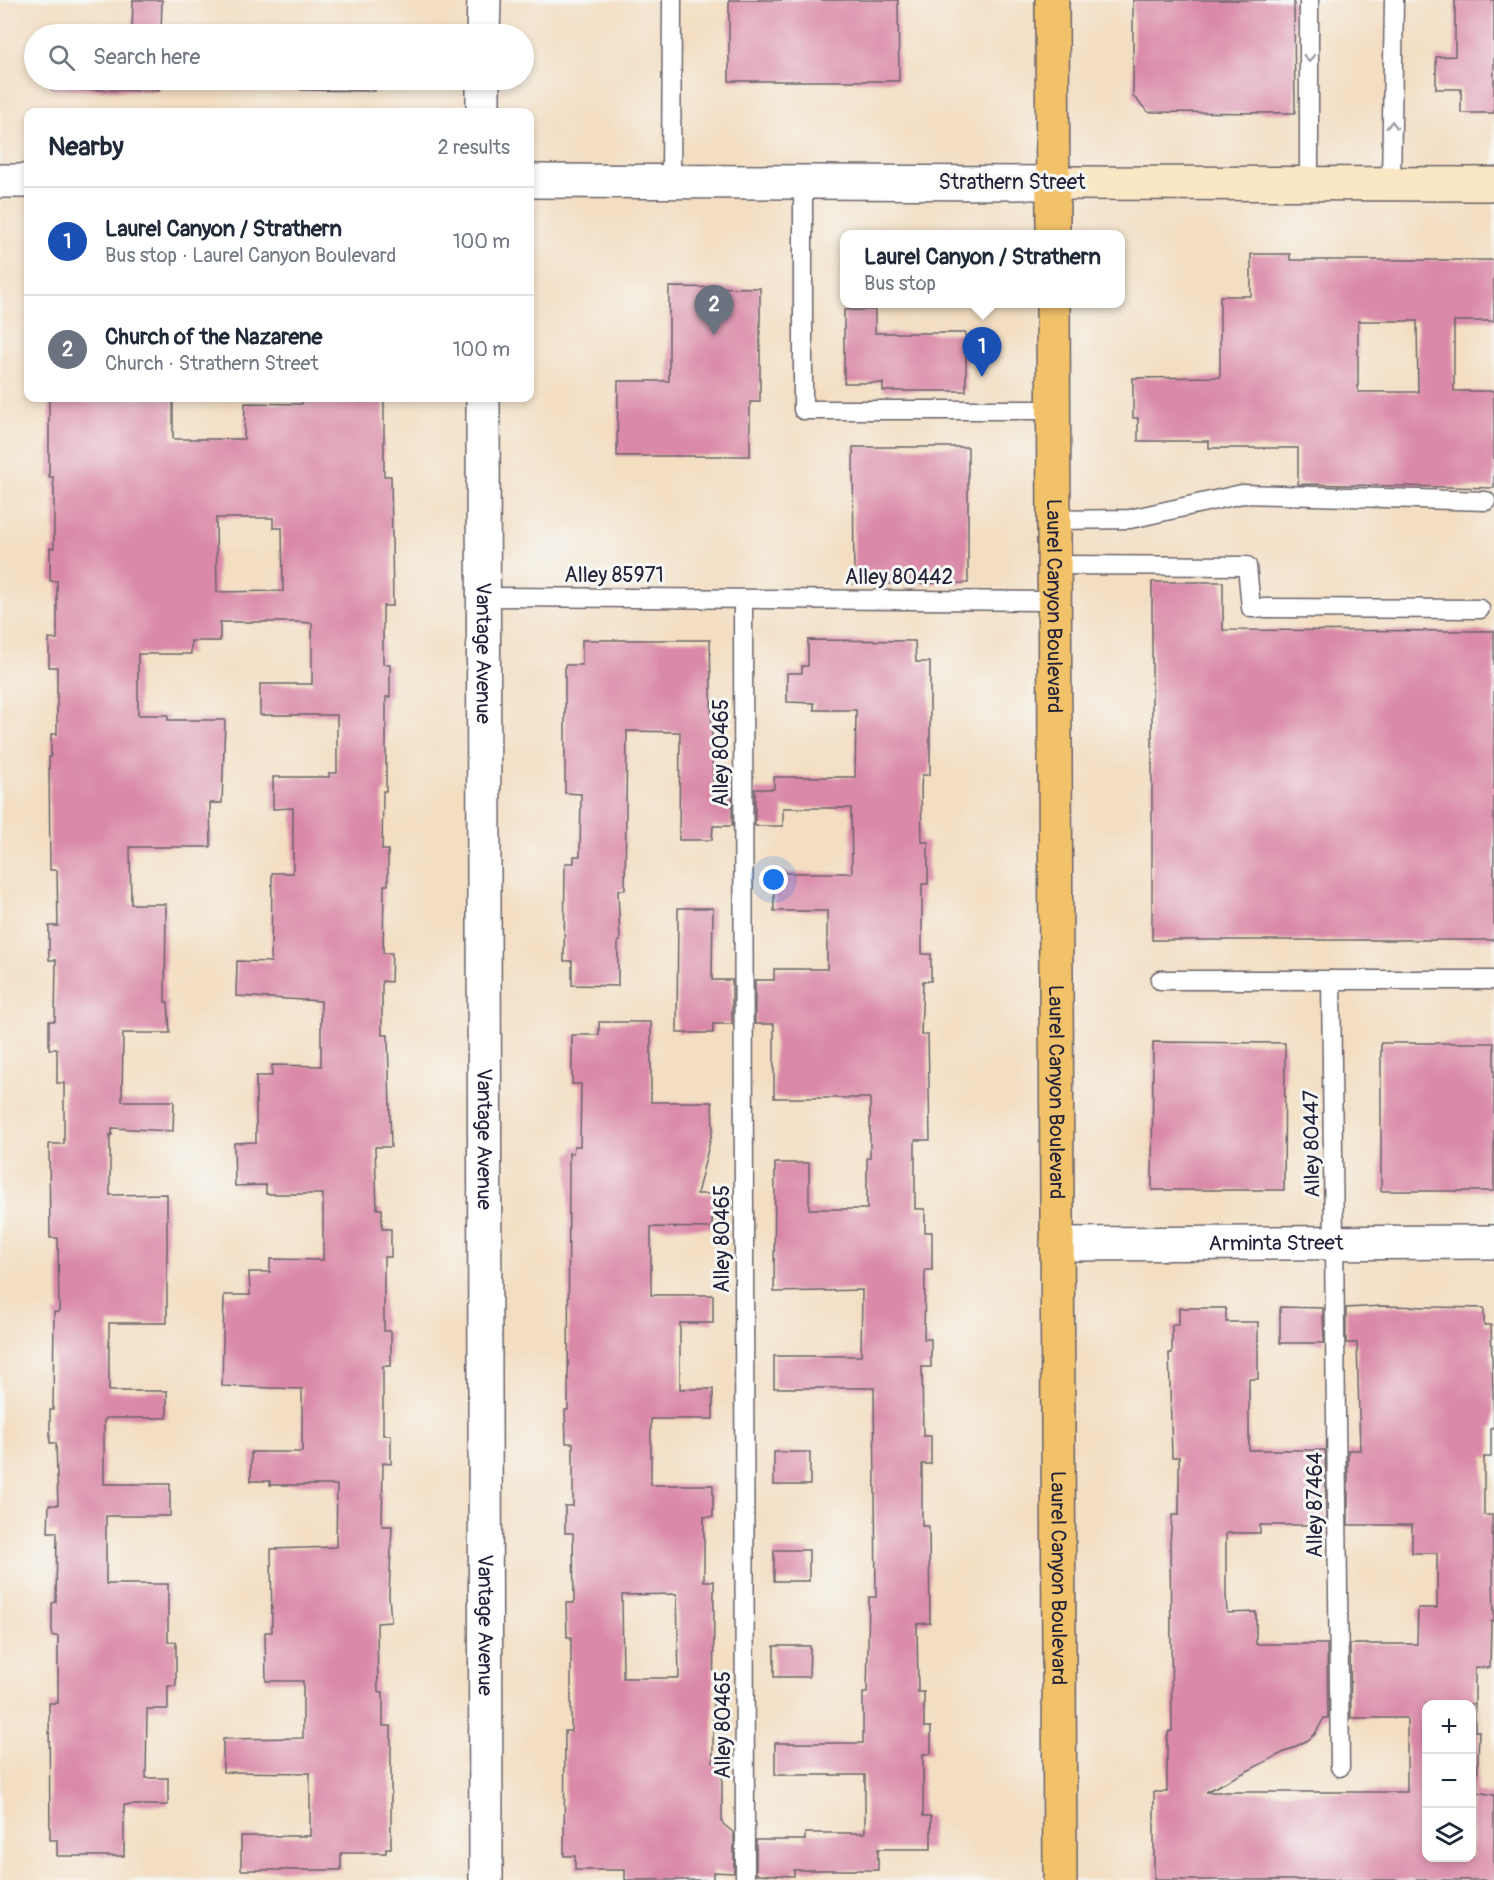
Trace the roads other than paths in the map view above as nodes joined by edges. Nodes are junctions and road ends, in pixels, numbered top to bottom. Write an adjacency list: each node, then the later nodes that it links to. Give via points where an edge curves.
1 (483, 0): 6 (street)
2 (672, 0): 12 (lane)
3 (1052, 0): 14 (main road)
4 (1309, 0): 15 (lane, one-way to 15)
5 (1394, 0): 16 (lane, one-way to 5)
6 (483, 24)
7 (483, 90): 8 (street)
8 (483, 108)
9 (0, 181): 10 (street)
10 (24, 181)
11 (534, 181): 12 (street, Strathern Street)
12 (671, 182): 13 (street, Strathern Street)
13 (803, 182): 14 (street, Strathern Street); 21 (lane, via 803,410)
14 (1052, 183): 15 (main road, Strathern Street); 18 (main road)
15 (1309, 183): 16 (main road, Strathern Street)
16 (1391, 183): 17 (main road, Strathern Street)
17 (1494, 184)
18 (1053, 230)
19 (1053, 308): 21 (main road, Laurel Canyon Boulevard)
20 (483, 402): 25 (street, Vantage Avenue)
21 (1053, 410): 23 (main road, Laurel Canyon Boulevard)
22 (1486, 501): 23 (lane, via 1242,494 1130,519)
23 (1054, 520): 24 (main road, Laurel Canyon Boulevard)
24 (1054, 565): 27 (main road, Laurel Canyon Boulevard); 28 (lane, via 1247,566 1251,608)
25 (484, 597): 26 (lane, Alley 85971); 36 (street, Vantage Avenue)
26 (743, 599): 27 (lane, Alley 80442); 37 (lane, Alley 80465)
27 (1054, 601): 34 (main road, Laurel Canyon Boulevard)
28 (1480, 609)
29 (1160, 980): 30 (lane)
30 (1331, 980): 31 (lane); 33 (lane, Alley 80447)
31 (1494, 980)
32 (1494, 1242): 33 (street, Arminta Street)
33 (1335, 1243): 34 (street, Arminta Street); 35 (lane, Alley 87464)
34 (1057, 1244): 38 (main road, Laurel Canyon Boulevard)
35 (1340, 1767)
36 (486, 1880)
37 (745, 1880)
38 (1060, 1880)

